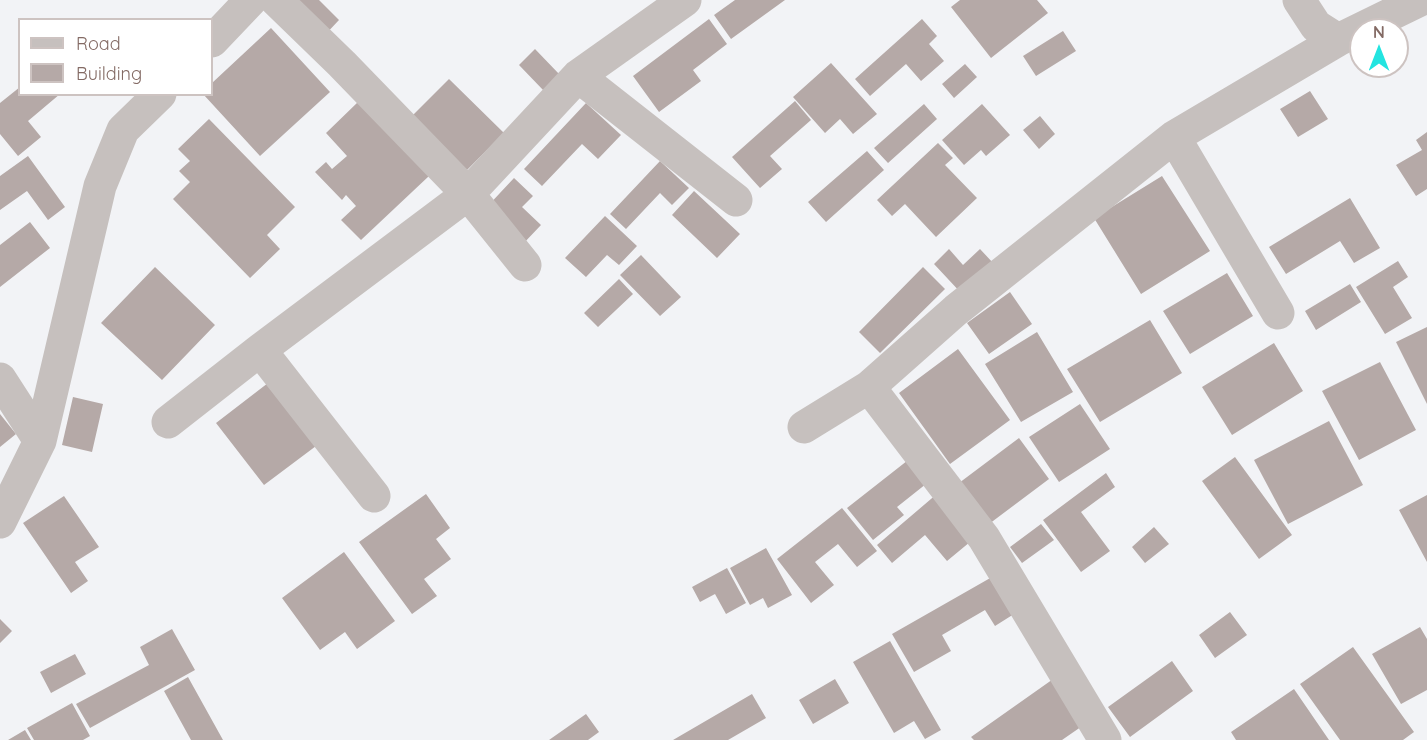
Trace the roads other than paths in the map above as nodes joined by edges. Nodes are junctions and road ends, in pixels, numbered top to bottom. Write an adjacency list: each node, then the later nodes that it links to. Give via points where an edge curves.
1 (251, 0): 6 (street)
2 (276, 0): 11 (street)
3 (685, 0): 8 (street)
4 (1299, 0): 7 (street, via 1316,26)
5 (1420, 0): 7 (street)
6 (213, 40)
7 (1338, 40): 10 (street)
8 (578, 76): 11 (street); 12 (street)
9 (158, 96): 20 (street, via 123,130 100,186)
10 (1174, 137): 14 (street); 17 (street, via 956,310)
11 (468, 194): 13 (street); 15 (street)
12 (736, 200)
13 (525, 265)
14 (1278, 313)
15 (260, 350): 18 (street); 21 (street)
16 (0, 380): 20 (street)
17 (868, 387): 19 (street); 23 (street, via 984,538)
18 (168, 422)
19 (804, 427)
20 (40, 441): 22 (street)
21 (374, 496)
22 (0, 522)
23 (1105, 740)

